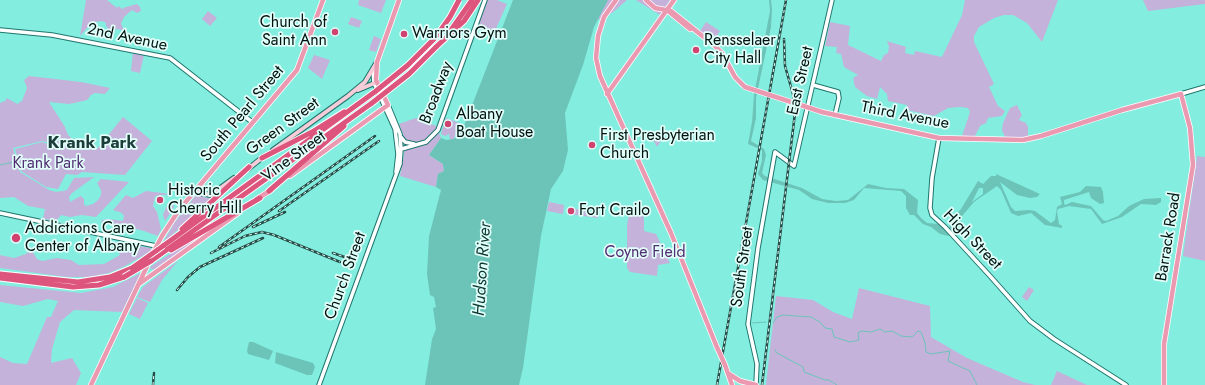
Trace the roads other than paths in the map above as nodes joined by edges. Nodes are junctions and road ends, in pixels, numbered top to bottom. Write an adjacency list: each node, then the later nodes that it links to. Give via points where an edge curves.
1 (323, 0): 30 (main road, South Pearl Street, via 301,64)
2 (399, 0): 19 (main road)
3 (459, 0): 23 (highway, bridge, via 435,38)
4 (472, 0): 18 (highway)
5 (478, 0): 18 (highway, via 464,21)
6 (484, 0): 33 (street, Broadway, via 440,127 434,136)
7 (616, 0): 15 (main road)
8 (620, 0): 15 (main road)
9 (646, 0): 13 (main road, via 653,7)
10 (674, 0): 12 (main road)
11 (832, 0): 21 (street, East Street)
12 (670, 5): 13 (main road); 14 (main road)
13 (667, 10): 14 (main road, Third Avenue); 17 (main road, Third Avenue); 24 (main road)
14 (682, 19): 17 (main road, Third Avenue)
15 (601, 25): 24 (main road, via 596,58)
16 (0, 30): 30 (street, 2nd Avenue, via 52,35 170,58)
17 (696, 32): 29 (main road, Third Avenue, bridge, via 718,48 735,77 745,87)
18 (436, 47): 27 (highway, bridge, via 409,74)
19 (374, 71): 20 (main road); 26 (main road, Green Street)
20 (376, 82): 26 (main road); 28 (main road)
21 (813, 85): 29 (street, via 838,92); 35 (street, East Street, via 794,166)
22 (1205, 87): 25 (street)
23 (376, 91): 36 (highway, via 312,132); 44 (highway)
24 (607, 94): 52 (main road, bridge, via 671,233)
25 (1181, 94): 32 (main road, Third Avenue, via 1032,139); 60 (main road, Barrack Road, via 1190,128 1193,165 1164,344)
26 (348, 96): 36 (main road, Green Street)
27 (372, 103): 39 (highway); 46 (highway)
28 (387, 106): 31 (street, Church Street); 34 (street, Church Street); 39 (main road, Vine Street)
29 (835, 115): 32 (main road, Third Avenue)
30 (252, 122): 38 (main road, South Pearl Street)
31 (400, 134): 33 (street, via 405,142); 34 (street, Church Street)
32 (939, 138): 59 (street, High Street, via 932,178 932,215 1030,321)
33 (419, 144): 34 (street, Broadway)
34 (400, 149): 55 (street, Church Street, via 400,164)
35 (775, 152): 58 (street, South Street, via 748,324 757,364)
36 (262, 158): 37 (main road, Green Street)
37 (250, 167): 41 (main road, Green Street, via 213,194); 44 (highway)
38 (201, 183): 40 (main road, South Pearl Street); 41 (main road)
39 (269, 191): 42 (main road, Vine Street)
40 (194, 192): 41 (main road); 45 (main road, South Pearl Street)
41 (206, 195)
42 (260, 198): 46 (highway); 49 (main road, Vine Street)
43 (0, 213): 45 (street)
44 (170, 241): 48 (highway, bridge, via 132,268 110,277 85,282 66,282)
45 (156, 246): 47 (main road, South Pearl Street)
46 (164, 253): 50 (highway, bridge, via 124,277 99,285 73,287)
47 (146, 268): 49 (main road); 51 (main road, South Pearl Street)
48 (0, 272)
49 (157, 272): 51 (main road, Vine Street)
50 (1, 279)
51 (139, 284): 54 (main road, South Pearl Street)
52 (729, 374): 53 (main road); 56 (main road)
53 (746, 384): 57 (main road); 58 (main road)
54 (92, 385)
55 (320, 385)
56 (733, 385)
57 (740, 385)
58 (756, 385)
59 (1126, 385)
60 (1164, 385)

